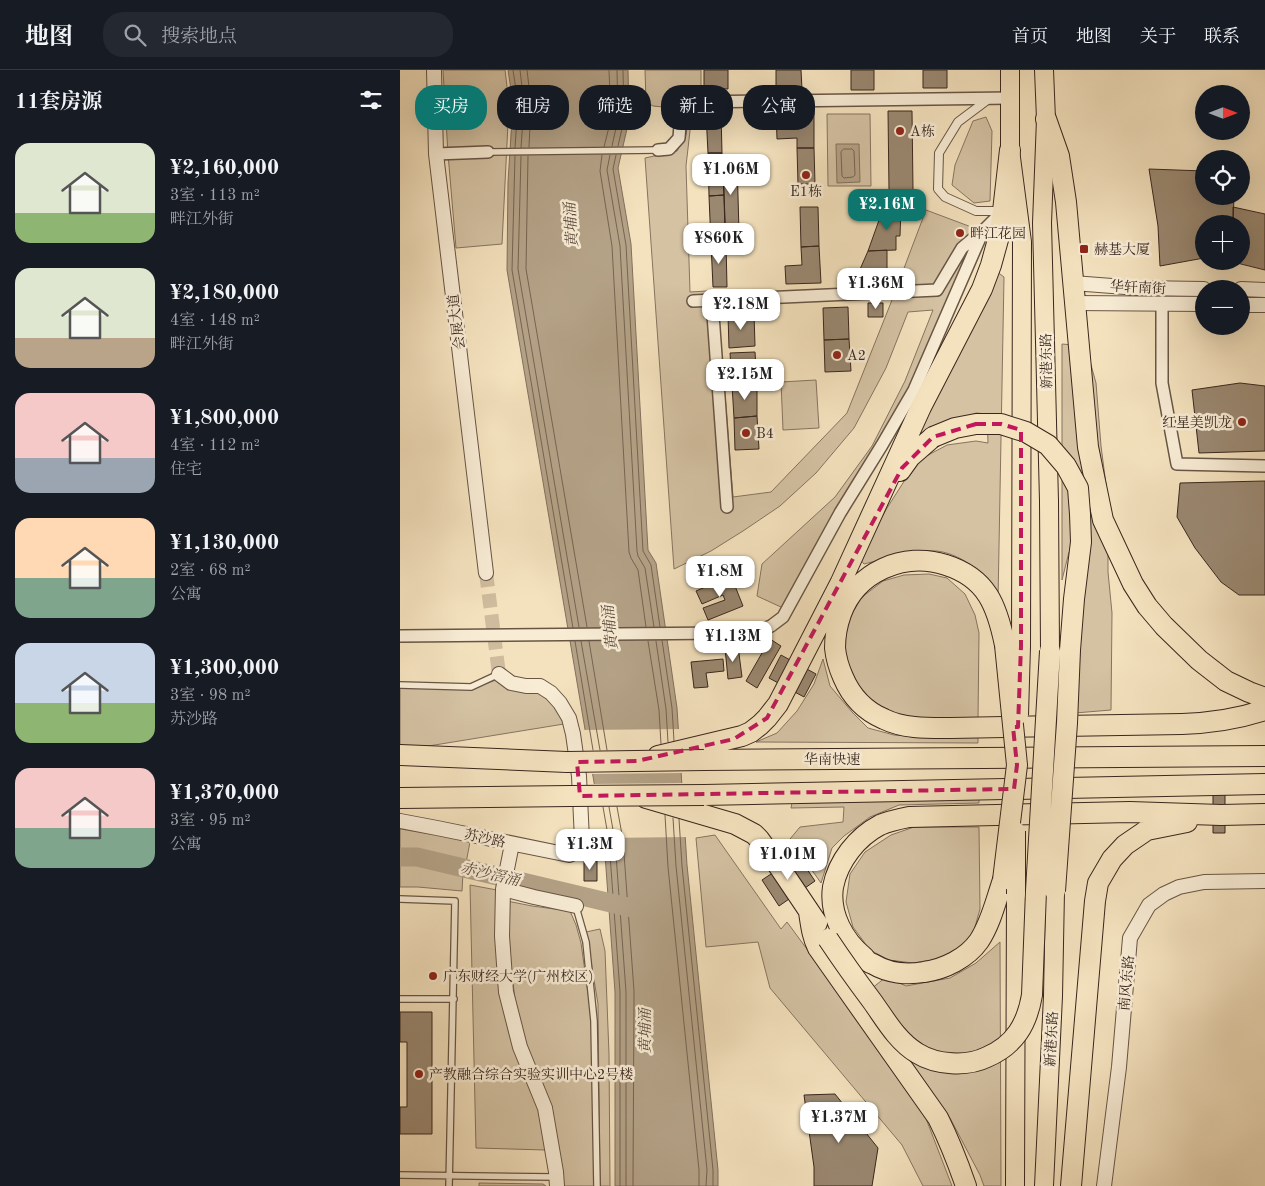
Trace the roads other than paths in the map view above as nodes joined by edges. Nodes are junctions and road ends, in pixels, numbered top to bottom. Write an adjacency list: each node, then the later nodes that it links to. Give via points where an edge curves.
1 (434, 70): 10 (street, 会展大道)
2 (1010, 70): 5 (main road, 新港东路)
3 (1044, 70): 6 (main road, 新港东路)
4 (990, 98): 5 (street); 7 (street, via 968,94 696,105 681,112 680,138 669,149); 11 (street, via 958,122 939,152 938,188 945,197 976,211)
5 (1010, 98): 8 (main road, 新港东路)
6 (1046, 119): 16 (highway, via 1059,156); 29 (main road, 新港东路, via 1042,223)
7 (658, 150): 9 (lane)
8 (1010, 150): 11 (highway); 28 (main road, 新港东路, via 1022,242)
9 (488, 152): 10 (street)
10 (436, 154): 25 (street, 会展大道)
11 (1003, 211): 12 (street); 26 (highway, via 982,289 921,407)
12 (983, 231): 17 (street, via 962,248 937,290); 27 (street, bridge, via 914,390 840,513 783,617 771,626 755,632 725,633)
13 (1195, 289): 16 (street, 华轩南街, via 1138,288)
14 (1250, 290): 15 (street)
15 (1265, 290)
16 (1074, 293): 19 (street, 华轩南街); 32 (highway, via 1088,447 1103,520 1133,584 1164,626 1199,660 1226,681)
17 (712, 300): 18 (street); 24 (street)
18 (693, 301)
19 (1162, 304): 20 (street, 华轩南街); 23 (street, via 1162,383 1177,464)
20 (1195, 304)
21 (1250, 305): 22 (street)
22 (1265, 305)
23 (1265, 466)
24 (727, 507)
25 (486, 573)
26 (840, 584): 34 (highway, via 773,712 751,732); 47 (highway, bridge, via 902,468 910,456 933,437 976,424 1002,424 1026,432 1048,446 1066,466 1078,488 1081,542 1072,623)
27 (400, 636)
28 (1013, 646): 33 (highway, via 994,606 970,576 938,562 922,560 892,564 865,579 855,589 844,605 835,647 839,667 856,700 885,720 904,725 951,728 1207,723); 45 (highway, bridge, via 1017,765)
29 (1050, 651): 47 (main road, 新港东路, bridge); 50 (highway, bridge, via 1032,996 1029,1012 1009,1043 994,1054 971,1062 945,1062 917,1053 889,1025)
30 (499, 674): 31 (lane, via 471,687); 43 (street, 苏沙路, via 511,683 540,686 560,704 569,718 579,776 582,840 579,851 570,855)
31 (400, 685)
32 (1265, 698)
33 (1265, 710)
34 (703, 753): 35 (highway, 华南快速, bridge, via 637,761 567,762); 36 (highway, 华南快速)
35 (400, 755)
36 (1265, 756)
37 (1265, 784): 39 (highway)
38 (400, 798): 39 (highway, bridge, via 639,796)
39 (704, 805): 50 (highway, via 759,839)
40 (1265, 814): 41 (highway)
41 (1221, 815): 45 (highway, via 1130,812 894,820 868,832 847,854 833,888 833,908 847,940 872,964 901,974 918,973 952,964 972,949); 61 (highway, via 1147,830 1112,859 1098,883)
42 (400, 821): 43 (street, 苏沙路)
43 (512, 844): 46 (street)
44 (1265, 881): 62 (street, 南风东路, via 1204,882 1179,887 1149,905 1130,938)
45 (1009, 887): 59 (main road)
46 (504, 889): 49 (street); 55 (street, via 502,936 506,992 520,1048 544,1108)
47 (1055, 891): 60 (main road, 新港东路)
48 (400, 899): 51 (lane, via 455,901)
49 (576, 906): 57 (lane, via 586,942 594,1021)
50 (809, 912): 58 (highway, via 818,948 938,1118)
51 (454, 999): 52 (lane); 54 (lane)
52 (400, 1000)
53 (400, 1175): 54 (lane)
54 (450, 1176): 55 (lane); 56 (lane)
55 (557, 1181)
56 (449, 1186)
57 (597, 1186)
58 (966, 1186)
59 (1015, 1186)
60 (1044, 1186)
61 (1071, 1186)
62 (1104, 1186)

